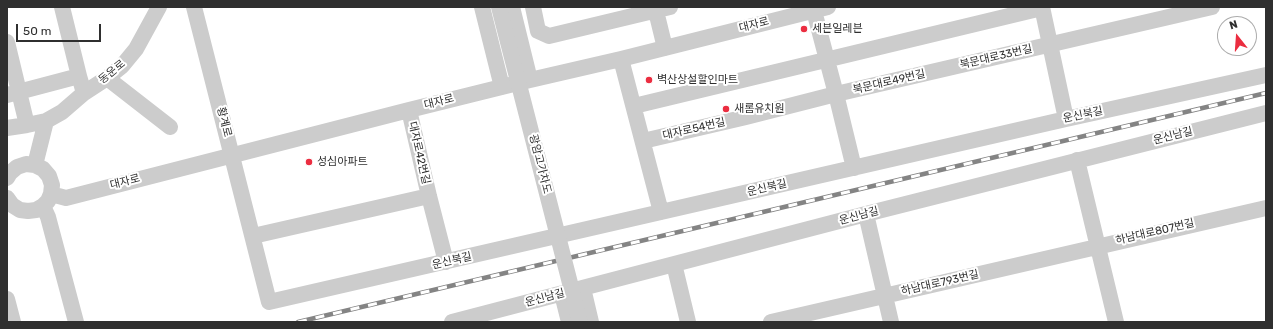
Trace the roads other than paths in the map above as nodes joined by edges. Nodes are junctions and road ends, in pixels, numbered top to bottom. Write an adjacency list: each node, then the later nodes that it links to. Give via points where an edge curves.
1 (62, 7): 19 (street)
2 (159, 7): 20 (street, 동운로, via 136,49 122,66)
3 (194, 7): 36 (street, 황계로)
4 (482, 7): 22 (street)
5 (499, 7): 61 (street, 광암고가차도, bridge)
6 (512, 7): 21 (street)
7 (533, 7): 10 (street, via 538,31 549,36)
8 (1042, 7): 13 (street); 16 (street)
9 (1212, 7): 13 (street, 북문대로33번길)
10 (661, 8): 14 (street)
11 (818, 8): 14 (street, 대자로); 16 (street)
12 (7, 42): 24 (street)
13 (1050, 45): 17 (street, 북문대로33번길); 30 (street)
14 (665, 48): 15 (street, 대자로)
15 (621, 59): 21 (street, 대자로); 26 (street)
16 (827, 59): 25 (street); 26 (street)
17 (941, 70): 25 (street, 북문대로49번길)
18 (1266, 75): 30 (street, 운신북길)
19 (79, 76): 23 (street); 24 (street)
20 (107, 78): 23 (street, 동운로); 33 (street)
21 (530, 80): 22 (street, 대자로)
22 (502, 87): 27 (street, 대자로)
23 (84, 93): 31 (street, 동운로, via 62,112)
24 (13, 94): 32 (street)
25 (836, 94): 29 (street, 북문대로49번길); 39 (street)
26 (634, 106): 35 (street)
27 (409, 110): 36 (street, 대자로); 41 (street, 대자로42번길)
28 (1266, 113): 37 (street, 운신남길)
29 (746, 117): 35 (street, 대자로54번길)
30 (1066, 119): 39 (street, 운신북길)
31 (46, 121): 32 (street, 동운로); 38 (street)
32 (27, 125): 34 (street, 동운로)
33 (170, 127)
34 (7, 128)
35 (643, 141): 45 (street)
36 (232, 155): 43 (street, 대자로, via 66,198); 47 (street, 황계로)
37 (1077, 160): 46 (street, 운신남길); 48 (street)
38 (35, 165): 40 (street, via 17,167); 43 (street, via 49,176 52,185)
39 (854, 168): 45 (street, 운신북길)
40 (7, 178)
41 (429, 196): 47 (street, 대자로42번길); 49 (street, 대자로42번길)
42 (7, 199): 43 (street, 대자로, via 20,210 28,211 36,210)
43 (47, 200): 59 (street, via 48,217)
44 (1266, 208): 48 (street, 하남대로807번길)
45 (661, 212): 49 (street, 운신북길)
46 (866, 214): 50 (street, 운신남길); 54 (street)
47 (253, 236): 56 (street, 황계로)
48 (1098, 246): 51 (street, 하남대로807번길); 66 (street)
49 (446, 262): 56 (street, 운신북길)
50 (674, 264): 52 (street, 운신남길); 63 (street)
51 (995, 270): 54 (street, 하남대로793번길)
52 (583, 288): 53 (street, 운신남길); 62 (street)
53 (562, 294): 57 (street, 운신남길); 60 (street)
54 (885, 296): 64 (street, 하남대로793번길); 65 (street)
55 (7, 299): 58 (street)
56 (269, 302)
57 (460, 321)
58 (13, 322)
59 (76, 322)
60 (569, 322)
61 (580, 322)
62 (591, 322)
63 (688, 322)
64 (771, 322)
65 (891, 322)
66 (1116, 322)

